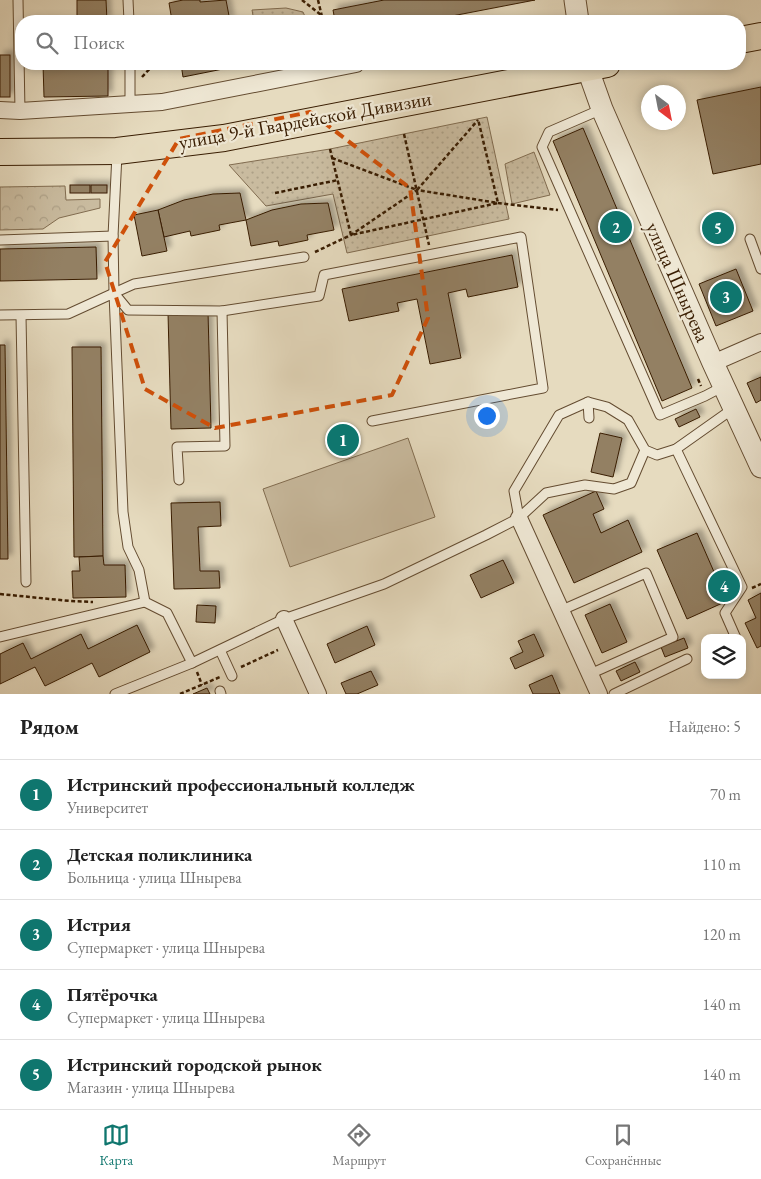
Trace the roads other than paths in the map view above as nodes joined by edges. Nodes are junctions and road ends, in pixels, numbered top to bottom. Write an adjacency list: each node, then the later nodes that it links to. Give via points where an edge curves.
1 (18, 0): 4 (lane)
2 (128, 0): 5 (lane)
3 (575, 0): 6 (street)
4 (18, 15)
5 (129, 15)
6 (576, 15)
7 (761, 36): 8 (main road)
8 (746, 39)
9 (19, 70): 17 (lane)
10 (130, 70): 14 (lane)
11 (325, 70): 14 (street, via 162,102)
12 (568, 70): 18 (main road, улица 9-й Гвардейской Дивизии, via 224,138)
13 (594, 70): 15 (street, улица Шнырева)
14 (130, 104): 17 (street)
15 (602, 109): 30 (street, улица Шнырева); 31 (lane, via 549,132 542,147 660,415)
16 (0, 110): 17 (street)
17 (20, 111)
18 (117, 151): 19 (main road, улица 9-й Гвардейской Дивизии); 20 (lane)
19 (0, 152)
20 (113, 236): 22 (lane); 25 (lane)
21 (750, 239): 24 (lane)
22 (0, 240)
23 (304, 257): 25 (lane, via 134,284)
24 (761, 269)
25 (114, 293): 26 (lane, via 128,310); 28 (lane, via 68,314); 42 (lane, via 123,512 128,547 139,570)
26 (222, 311): 35 (lane, via 319,296 324,275 521,237 542,388); 39 (lane, via 225,446 177,447)
27 (0, 316): 28 (lane)
28 (21, 316): 41 (lane)
29 (761, 342): 30 (street)
30 (713, 363): 31 (street, улица Шнырева)
31 (724, 386): 33 (street, улица Шнырева)
32 (588, 402): 34 (lane); 36 (lane, via 607,407 628,420); 40 (lane, via 559,415 514,491)
33 (734, 408): 37 (lane); 38 (street, улица Шнырева)
34 (589, 418)
35 (372, 421)
36 (644, 450): 37 (lane, via 657,456); 40 (lane, via 631,483 614,489 585,485 546,493)
37 (676, 450): 45 (lane, via 742,587 725,613)
38 (761, 467)
39 (179, 480)
40 (519, 518): 43 (street); 44 (lane, via 384,584)
41 (26, 582)
42 (145, 602): 46 (lane); 49 (lane, via 167,613)
43 (562, 610): 50 (street); 50 (lane, via 646,573 673,637)
44 (284, 618): 47 (lane); 53 (street)
45 (734, 634)
46 (0, 637)
47 (220, 650): 49 (lane); 51 (lane)
48 (687, 659): 55 (lane)
49 (192, 664): 52 (lane)
50 (590, 674): 54 (street)
51 (232, 676)
52 (114, 694)
53 (318, 694)
54 (599, 694)
55 (614, 694)

